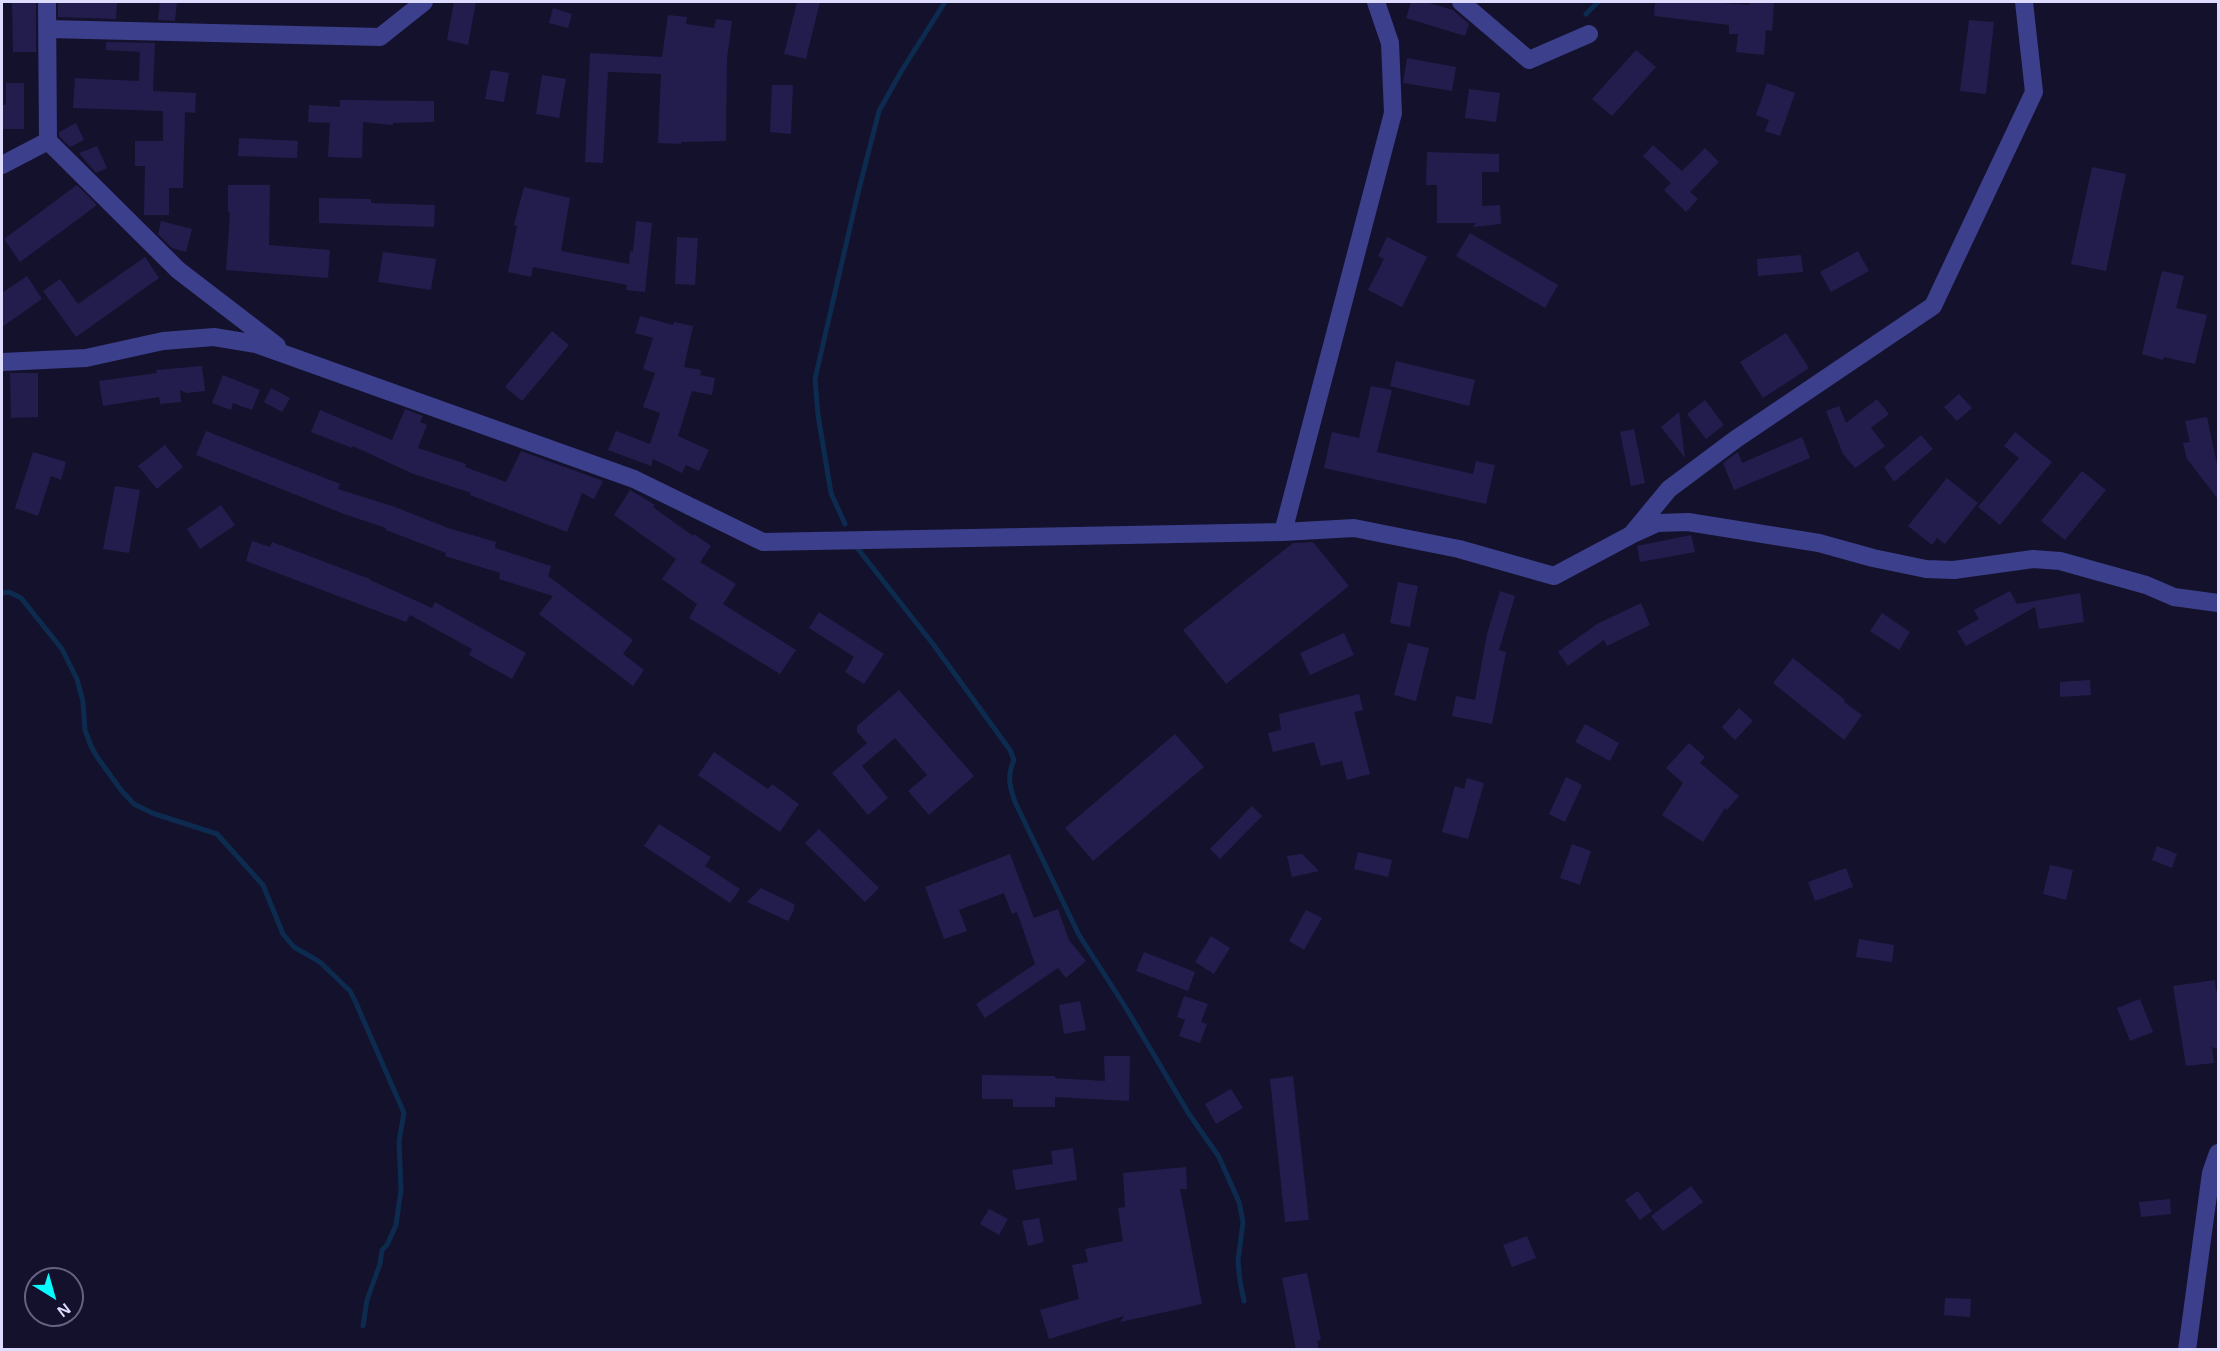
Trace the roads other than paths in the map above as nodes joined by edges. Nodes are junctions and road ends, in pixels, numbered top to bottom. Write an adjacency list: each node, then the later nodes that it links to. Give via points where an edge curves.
1 (47, 2): 6 (street)
2 (424, 2): 6 (street, via 380,37)
3 (1376, 2): 12 (street, via 1390,43 1393,113)
4 (1461, 2): 7 (street, via 1529,60)
5 (2024, 2): 13 (street, via 2034,92 1933,306 1669,489)
6 (47, 29): 8 (street)
7 (1589, 34)
8 (48, 141): 9 (street); 10 (street, via 178,270)
9 (2, 165)
10 (291, 356): 11 (street, via 256,344 214,337 163,341 86,358); 12 (street, via 634,479 763,542)
11 (2, 362)
12 (1283, 532): 13 (street, via 1354,528 1459,549 1554,576)
13 (1630, 535): 14 (street, via 1657,524 1688,522 1819,543 1926,569 1954,570 2033,559 2060,561 2174,597)
14 (2218, 603)
15 (2218, 1153): 16 (street, via 2211,1173)
16 (2187, 1350)

